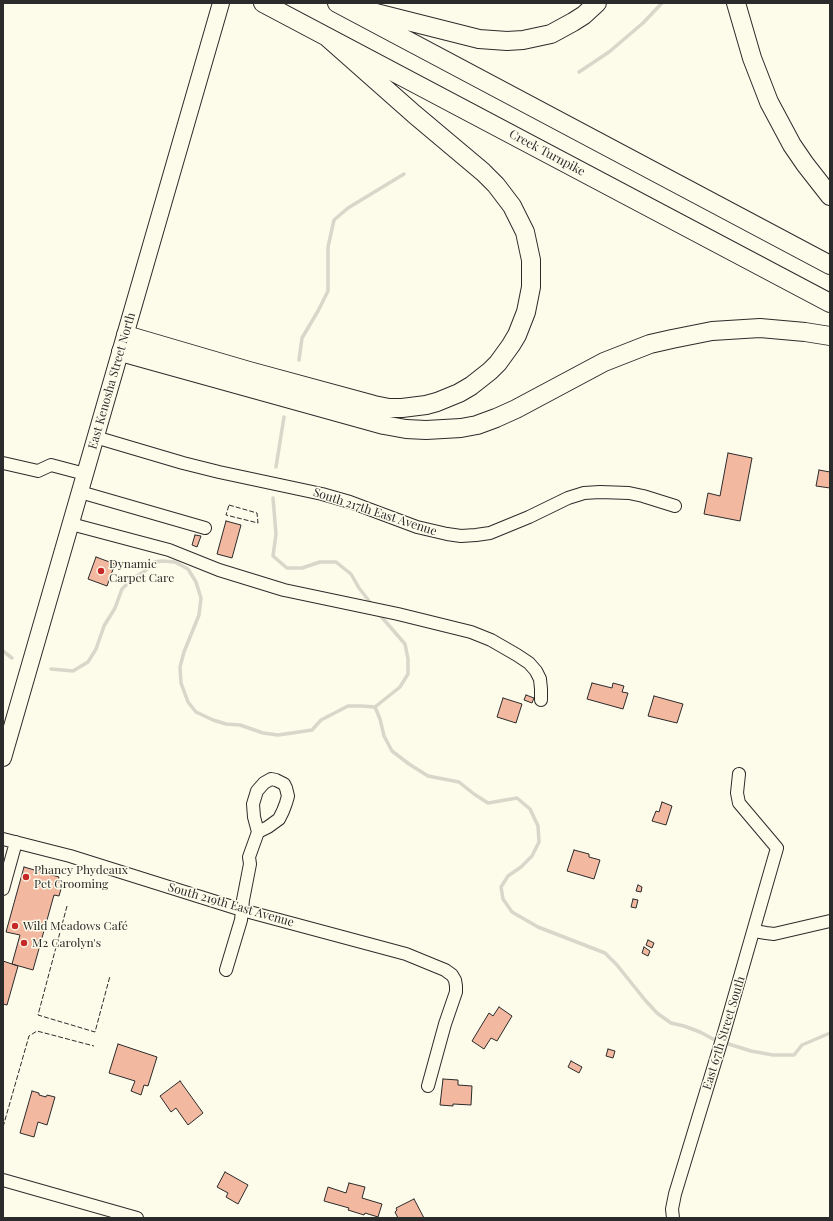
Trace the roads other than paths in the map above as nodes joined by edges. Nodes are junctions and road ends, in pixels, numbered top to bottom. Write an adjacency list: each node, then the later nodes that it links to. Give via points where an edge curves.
1 (222, 3): 10 (main road, East Kenosha Street North)
2 (264, 3): 6 (highway, Creek Turnpike)
3 (338, 3): 4 (highway, via 479,39 507,41 551,34 573,22); 8 (highway)
4 (597, 3)
5 (736, 3): 7 (highway, via 752,58 769,102 792,145)
6 (327, 37): 9 (highway, Creek Turnpike); 10 (highway, via 483,172 512,206 524,232 531,260 531,287 526,312 512,345 490,371 459,393 415,407 389,408)
7 (830, 196)
8 (830, 265)
9 (830, 303)
10 (126, 335): 12 (main road, East Kenosha Street North)
11 (830, 336): 12 (highway, via 760,328 712,331 672,339 644,346 604,362 516,410 496,418 461,428 426,430 384,425)
12 (121, 352): 13 (main road, East Kenosha Street North)
13 (95, 437): 15 (main road, East Kenosha Street North); 17 (street, South 217th East Avenue, via 190,465 322,494 417,527 461,536 490,533 584,493 629,493)
14 (3, 463): 15 (street, via 38,471 51,465)
15 (85, 474): 16 (main road, East Kenosha Street North)
16 (80, 492): 18 (main road, East Kenosha Street North); 19 (street)
17 (675, 506)
18 (71, 524): 20 (street, via 169,550 218,570 284,590 471,632 529,663 540,679); 21 (main road, East Kenosha Street North)
19 (205, 528)
20 (541, 700)
21 (3, 758)
22 (739, 774): 29 (street, East 67th Street South, via 739,802 777,848)
23 (258, 832): 27 (street, via 249,857)
24 (3, 839): 25 (street, South 219th East Avenue)
25 (16, 842): 26 (street); 27 (street, South 219th East Avenue, via 77,858)
26 (3, 889)
27 (242, 910): 30 (street); 31 (street, South 219th East Avenue, via 406,954 452,975 456,992)
28 (830, 921): 29 (street, via 774,934)
29 (754, 931): 34 (street, East 67th Street South, via 675,1194)
30 (226, 970)
31 (428, 1086)
32 (3, 1180): 33 (street)
33 (137, 1218)
34 (673, 1218)

